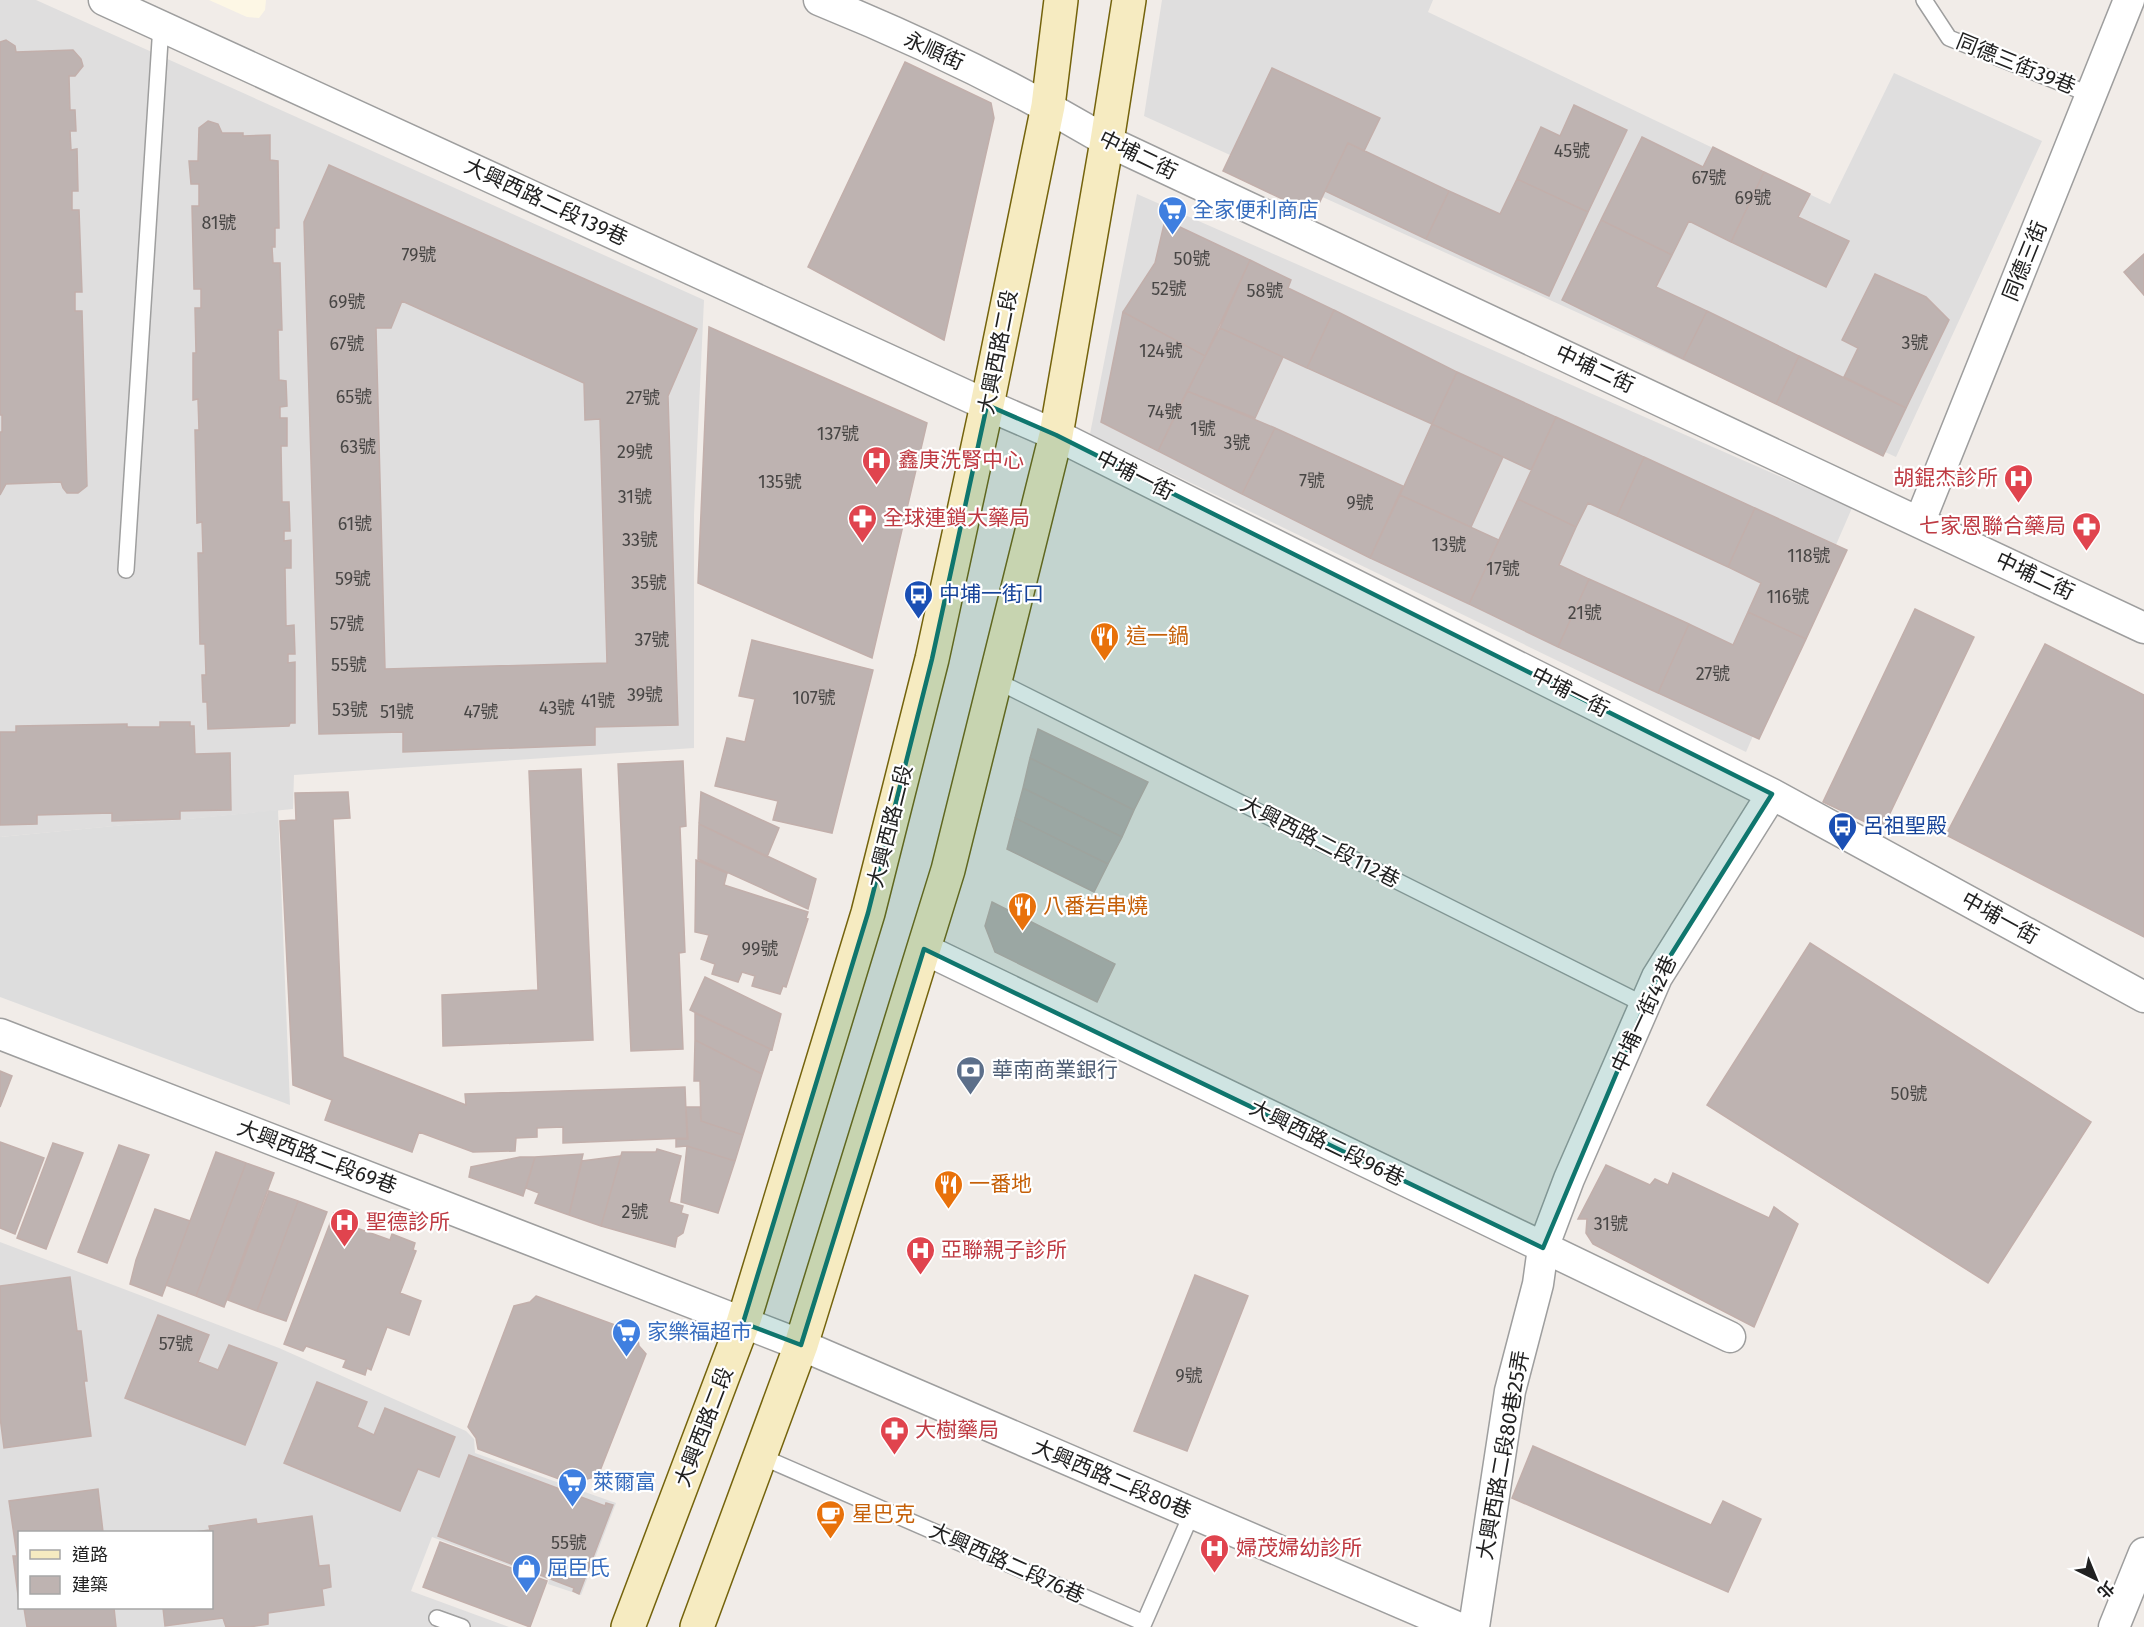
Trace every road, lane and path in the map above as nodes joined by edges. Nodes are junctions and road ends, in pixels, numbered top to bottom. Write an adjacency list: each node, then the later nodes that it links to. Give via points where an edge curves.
1 (105, 0): 7 (street, 大興西路二段139巷)
2 (819, 0): 9 (street, 永順街)
3 (1061, 0): 9 (street, 大興西路二段)
4 (1128, 0): 10 (street)
5 (1924, 0): 8 (lane, 同德三街39巷, via 1949,38)
6 (2129, 0): 8 (street, 同德三街)
7 (161, 25): 11 (street, 大興西路二段139巷); 14 (lane)
8 (2091, 95): 13 (street, 同德三街)
9 (1048, 106): 10 (street, 中埔二街); 11 (street, 大興西路二段)
10 (1107, 141): 12 (street); 13 (street, 中埔二街)
11 (987, 405): 12 (street, 中埔一街); 23 (street, 大興西路二段, via 932,659 868,913)
12 (1056, 435): 16 (street); 17 (street, 中埔一街)
13 (1920, 521): 15 (street, 中埔二街)
14 (126, 570)
15 (2144, 628)
16 (995, 680): 18 (street, via 948,870); 20 (lane, 大興西路二段112巷)
17 (1772, 794): 19 (street, 中埔一街); 20 (street, 中埔一街42巷, via 1657,977)
18 (924, 949): 22 (street, 大興西路二段96巷); 25 (street)
19 (2144, 997)
20 (1645, 1005): 22 (street, 中埔一街42巷)
21 (0, 1034): 23 (street, 大興西路二段69巷)
22 (1543, 1248): 24 (street, 大興西路二段96巷); 34 (street, 大興西路二段80巷25弄, via 1538,1284 1510,1391)
23 (743, 1323): 25 (street, 大興西路二段69巷); 31 (street, 大興西路二段)
24 (1730, 1336)
25 (801, 1346): 26 (street); 27 (street, 大興西路二段80巷)
26 (760, 1456): 27 (lane, 大興西路二段76巷, via 1144,1623); 32 (street)
27 (1192, 1513): 33 (street, 大興西路二段80巷)
28 (2144, 1553): 35 (street)
29 (437, 1618): 30 (lane)
30 (462, 1627)
31 (628, 1627)
32 (697, 1627)
33 (1457, 1627)
34 (1474, 1627)
35 (2114, 1627)

